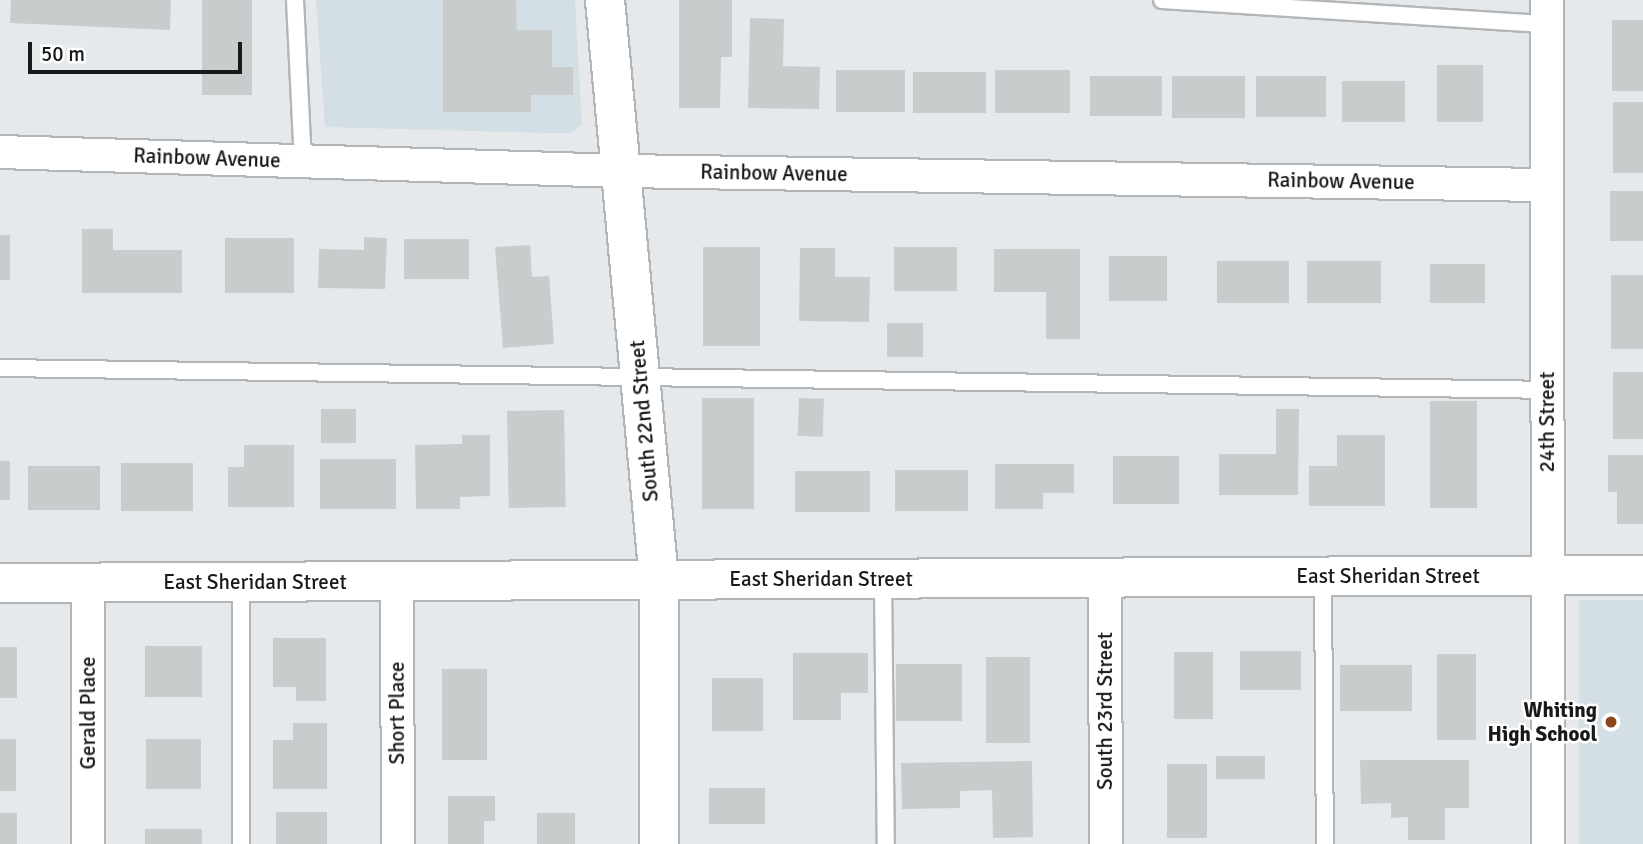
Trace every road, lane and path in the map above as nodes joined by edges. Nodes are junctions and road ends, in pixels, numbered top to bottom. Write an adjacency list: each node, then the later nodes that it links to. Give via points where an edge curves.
1 (295, 0): 6 (lane)
2 (606, 0): 7 (street, South 22nd Street)
3 (1164, 0): 4 (lane)
4 (1547, 12): 8 (street, 24th Street)
5 (0, 152): 6 (street, Rainbow Avenue)
6 (303, 161): 7 (street, Rainbow Avenue)
7 (621, 171): 8 (street, Rainbow Avenue); 10 (street, South 22nd Street)
8 (1547, 185): 11 (street, 24th Street)
9 (0, 369): 10 (lane)
10 (640, 377): 11 (lane); 17 (street, South 22nd Street)
11 (1547, 390): 12 (street, 24th Street)
12 (1547, 575): 13 (street, East Sheridan Street); 14 (street, East Sheridan Street); 29 (street, 24th Street)
13 (1643, 575)
14 (1323, 577): 15 (street, East Sheridan Street); 28 (lane)
15 (1105, 578): 16 (street, East Sheridan Street); 27 (street, South 23rd Street)
16 (883, 579): 17 (street, East Sheridan Street); 26 (lane)
17 (659, 580): 18 (street, East Sheridan Street); 25 (street, South 22nd Street)
18 (397, 581): 20 (street, East Sheridan Street); 24 (street, Short Place)
19 (88, 582): 20 (street, East Sheridan Street); 21 (street, East Sheridan Street); 22 (street, Gerald Place)
20 (241, 582): 23 (lane)
21 (0, 583)
22 (88, 844)
23 (241, 844)
24 (398, 844)
25 (659, 844)
26 (886, 844)
27 (1106, 844)
28 (1325, 844)
29 (1548, 844)

